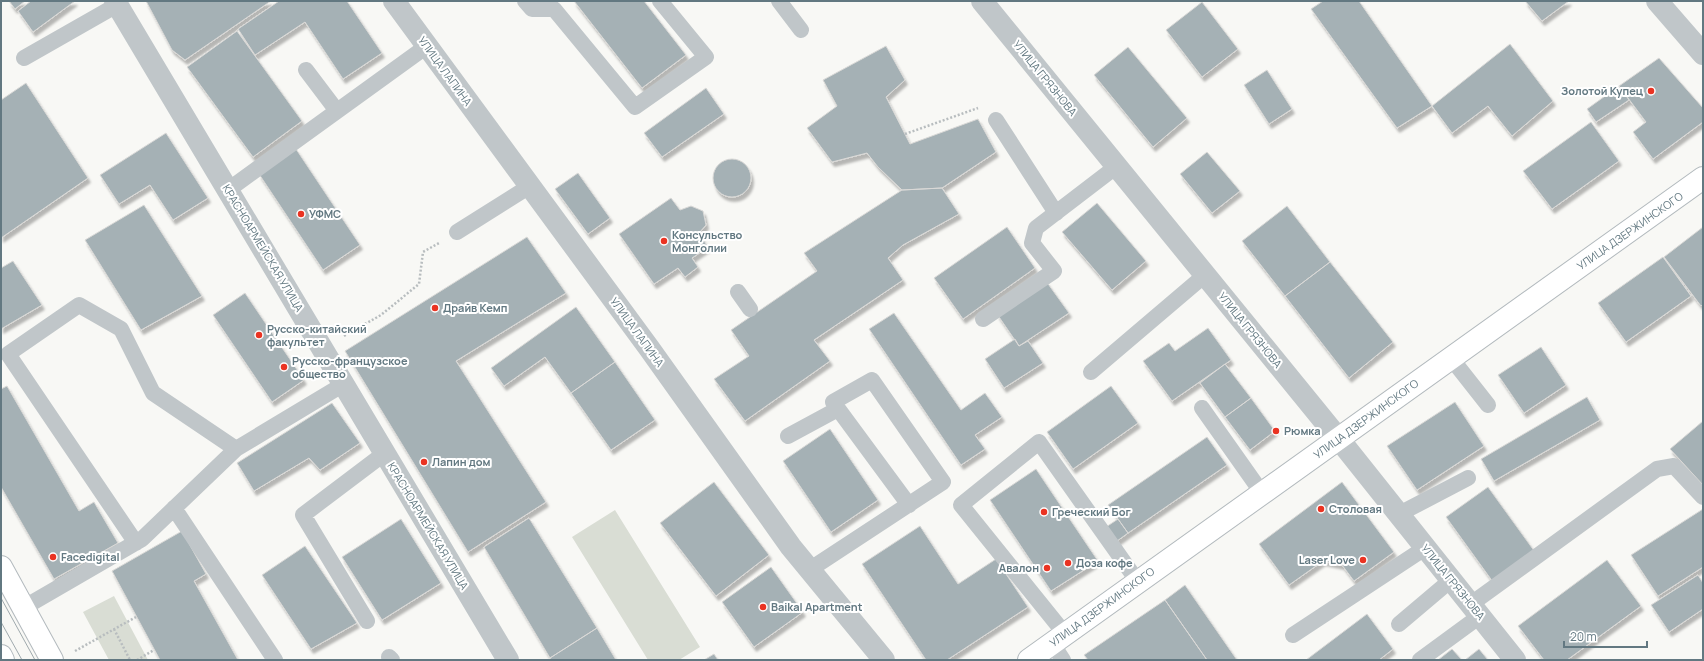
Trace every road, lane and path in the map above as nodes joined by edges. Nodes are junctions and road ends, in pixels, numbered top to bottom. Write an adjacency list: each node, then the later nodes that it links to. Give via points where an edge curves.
1 (394, 1): 9 (street, УЛИЦА ЛАПИНА)
2 (526, 1): 3 (lane, via 532,9 554,9 635,107 706,57)
3 (660, 1)
4 (779, 1): 8 (lane)
5 (982, 1): 16 (street, УЛИЦА ГРЯЗНОВА)
6 (1657, 1): 10 (street)
7 (116, 3): 11 (lane); 19 (street, КРАСНОАРМЕЙСКАЯ УЛИЦА)
8 (800, 30)
9 (427, 46): 13 (lane); 18 (street, УЛИЦА ЛАПИНА)
10 (1703, 54)
11 (24, 58)
12 (306, 70): 13 (lane)
13 (337, 111): 19 (lane)
14 (996, 120): 15 (path, via 977,108); 20 (lane)
15 (905, 134)
16 (1117, 166): 20 (lane); 22 (street, УЛИЦА ГРЯЗНОВА)
17 (1703, 178): 27 (main road, УЛИЦА ДЗЕРЖИНСКОГО)
18 (530, 186): 21 (lane); 46 (street, УЛИЦА ЛАПИНА)
19 (228, 190): 26 (street, КРАСНОАРМЕЙСКАЯ УЛИЦА)
20 (1056, 213): 25 (lane, via 1036,228 1032,243 1054,271)
21 (457, 232): 26 (path, via 423,252 419,284 381,315)
22 (1205, 275): 28 (lane); 34 (street, УЛИЦА ГРЯЗНОВА)
23 (738, 292): 24 (lane)
24 (750, 309)
25 (983, 319)
26 (322, 348): 29 (street, КРАСНОАРМЕЙСКАЯ УЛИЦА)
27 (1451, 358): 30 (lane); 34 (main road, УЛИЦА ДЗЕРЖИНСКОГО)
28 (1092, 372)
29 (344, 384): 35 (lane); 36 (street, КРАСНОАРМЕЙСКАЯ УЛИЦА)
30 (1488, 405)
31 (1202, 408): 38 (lane)
32 (838, 409): 33 (lane); 40 (lane); 40 (lane, via 833,402 872,380 943,482)
33 (788, 436)
34 (1338, 438): 38 (main road, УЛИЦА ДЗЕРЖИНСКОГО); 42 (street, УЛИЦА ГРЯЗНОВА)
35 (236, 449): 41 (lane); 43 (lane, via 153,393 121,329 79,305 8,354)
36 (385, 453): 52 (lane, via 303,515); 64 (street, КРАСНОАРМЕЙСКАЯ УЛИЦА)
37 (1468, 478): 42 (lane)
38 (1262, 493): 48 (main road, УЛИЦА ДЗЕРЖИНСКОГО)
39 (1703, 497): 50 (lane, via 1674,466 1657,469)
40 (908, 505): 46 (lane)
41 (174, 508): 43 (lane); 63 (lane)
42 (1399, 514): 44 (street, УЛИЦА ГРЯЗНОВА)
43 (136, 542): 49 (lane)
44 (1425, 548): 47 (street, УЛИЦА ГРЯЗНОВА); 55 (lane)
45 (1, 567): 49 (main road)
46 (809, 570): 65 (street, УЛИЦА ЛАПИНА)
47 (1451, 580): 50 (street, УЛИЦА ГРЯЗНОВА); 53 (lane)
48 (1138, 582): 56 (main road, УЛИЦА ДЗЕРЖИНСКОГО); 56 (lane, via 1039,442 961,505)
49 (23, 608): 59 (main road)
50 (1475, 610): 67 (lane); 68 (street, УЛИЦА ГРЯЗНОВА)
51 (136, 617): 54 (path)
52 (367, 621)
53 (1399, 624)
54 (114, 629): 59 (path); 61 (path)
55 (1293, 635)
56 (1060, 646): 66 (main road, УЛИЦА ДЗЕРЖИНСКОГО)
57 (154, 650): 62 (path)
58 (1, 656): 60 (main road)
59 (60, 657)
60 (3, 660)
61 (130, 660)
62 (137, 660)
63 (275, 660)
64 (508, 660)
65 (884, 660)
66 (1029, 660)
67 (1420, 660)
68 (1515, 660)

